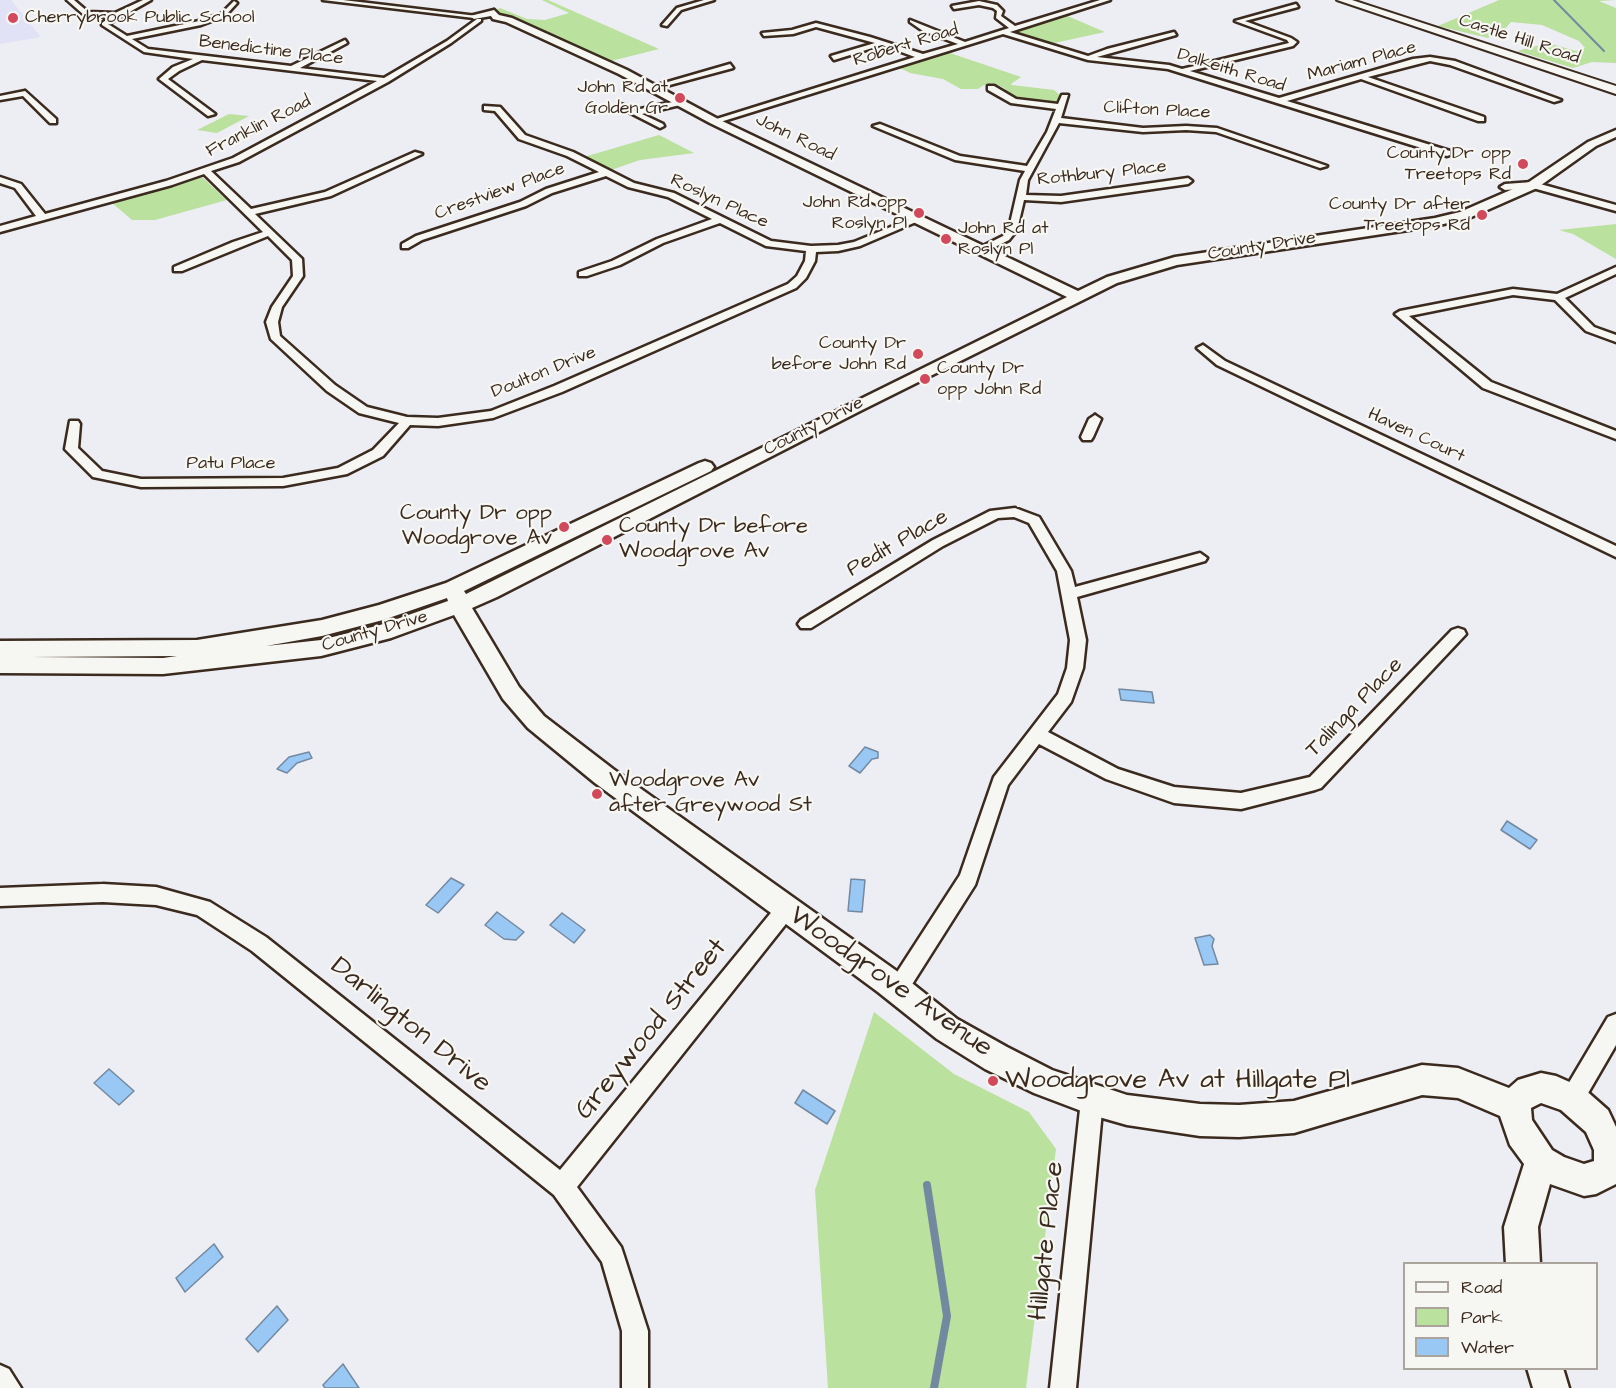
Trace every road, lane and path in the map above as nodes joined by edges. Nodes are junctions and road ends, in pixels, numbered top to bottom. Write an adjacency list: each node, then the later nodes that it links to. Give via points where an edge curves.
1 (70, 0): 11 (street, via 86,14)
2 (148, 0): 11 (street)
3 (326, 0): 12 (street)
4 (711, 0): 14 (street, via 679,9)
5 (1107, 0): 15 (street, Robert Road)
6 (1342, 0): 35 (main road, Castle Hill Road)
7 (1350, 0): 32 (main road, Castle Hill Road)
8 (234, 3): 19 (street, via 222,15 201,23)
9 (1296, 6): 29 (street, via 1238,21 1289,39 1294,42 1291,45)
10 (954, 7): 15 (street, via 979,3 995,6 1000,11 998,17)
11 (116, 15): 19 (street, Benedictine Place, via 104,24)
12 (476, 17): 31 (street, Franklin Road, via 449,42); 33 (main road, John Road, via 492,12)
13 (912, 21): 22 (street, via 925,30)
14 (665, 26)
15 (1014, 29): 16 (street, Robert Road)
16 (1003, 32): 22 (street, Robert Road); 26 (street, Dalkeith Road)
17 (764, 34): 21 (street, via 816,25)
18 (1174, 34): 26 (street)
19 (125, 38): 24 (street, Benedictine Place, via 146,51)
20 (345, 42): 28 (street)
21 (881, 43): 23 (street); 25 (street)
22 (965, 44): 23 (street, Robert Road)
23 (922, 57): 48 (street, Robert Road)
24 (201, 58): 28 (street, Benedictine Place); 45 (street, via 163,78)
25 (834, 58)
26 (1088, 58): 29 (street, Dalkeith Road)
27 (730, 66): 33 (street)
28 (291, 69): 31 (street, Benedictine Place)
29 (1181, 71): 39 (street, Dalkeith Road)
30 (1361, 77): 38 (street, Mariam Place, via 1416,61 1436,60); 39 (street, Mariam Place); 46 (street)
31 (385, 80): 59 (street, Franklin Road)
32 (1616, 85)
33 (651, 88): 40 (main road, John Road)
34 (991, 88): 42 (street, via 1014,100)
35 (1616, 90)
36 (1065, 97): 42 (street)
37 (0, 98): 49 (street, via 25,93)
38 (1557, 100)
39 (1277, 101): 55 (street, Dalkeith Road)
40 (677, 103): 44 (street); 48 (main road, John Road)
41 (621, 106): 44 (street)
42 (1061, 107): 47 (street)
43 (487, 108): 60 (street, Roslyn Place, via 496,109 522,137)
44 (635, 113): 51 (street)
45 (211, 114)
46 (1481, 119)
47 (1056, 120): 57 (street, Clifton Place, via 1143,130 1217,130); 58 (street)
48 (714, 121): 68 (main road, John Road)
49 (53, 122)
50 (1616, 122): 54 (main road)
51 (660, 126)
52 (877, 126): 58 (street, via 958,158)
53 (1616, 133): 61 (main road, County Drive)
54 (1581, 136)
55 (1447, 153)
56 (418, 154): 66 (street, via 328,194)
57 (1323, 166)
58 (1028, 169): 64 (street)
59 (207, 172): 66 (street, Doulton Drive); 67 (street, Franklin Road)
60 (608, 172): 69 (street, Roslyn Place, via 631,185 680,199); 72 (street, Crestview Place)
61 (1528, 179): 65 (street); 80 (main road, County Drive, via 1490,205 1454,217 1175,261); 80 (main road, County Drive, via 1477,202 1427,215 1167,255 1101,274)
62 (0, 180): 67 (street, via 18,186)
63 (1188, 181): 64 (street, Rothbury Place, via 1074,198)
64 (1020, 197): 74 (street, via 1011,233)
65 (1616, 208)
66 (250, 212): 71 (street, Doulton Drive)
67 (42, 217): 70 (street, Franklin Road)
68 (918, 219): 73 (street, Roslyn Place, via 857,244); 74 (main road, John Road)
69 (719, 220): 73 (street, Roslyn Place, via 769,244); 79 (street)
70 (0, 229)
71 (269, 233): 76 (street); 85 (street, Doulton Drive, via 297,259 298,276 277,307 272,322 276,337 331,388 363,410)
72 (405, 246)
73 (811, 249): 85 (street, Doulton Drive, via 801,279 792,286 558,389 493,414)
74 (983, 250): 80 (main road, John Road)
75 (183, 254): 76 (street)
76 (197, 261): 77 (street)
77 (178, 269)
78 (1616, 270): 81 (street)
79 (583, 274)
80 (1071, 293): 92 (main road, County Drive, via 511,582)
81 (1558, 297): 82 (street, via 1590,329); 87 (street, via 1513,292 1400,314 1488,385)
82 (1616, 339)
83 (1203, 348): 89 (street, Haven Court, via 1221,363)
84 (1095, 418): 88 (street)
85 (407, 422): 86 (street, Patu Place, via 378,453 342,471 283,482 141,483 98,474 71,449)
86 (75, 424)
87 (1616, 435)
88 (1087, 437)
89 (1616, 552)
90 (1200, 558): 91 (street)
91 (1069, 594): 93 (street, Pedit Place, via 1064,571 1034,520 1015,512 994,514 938,543); 97 (street, via 1078,640 1075,668 1065,697)
92 (457, 596): 95 (main road, County Drive, via 322,628 197,648); 96 (main road, County Drive, via 383,632 321,648 163,666); 99 (main road, Woodgrove Avenue, via 469,624 511,693 536,722)
93 (806, 624)
94 (1458, 634): 97 (street, Talinga Place, via 1315,783 1241,801 1174,795 1112,774)
95 (0, 649)
96 (0, 665)
97 (1036, 734): 100 (street, via 1000,782 968,879)
98 (0, 897): 107 (street, Darlington Drive, via 132,894 182,900 203,908 259,944)
99 (786, 909): 100 (main road, Woodgrove Avenue); 107 (street, Greywood Street)
100 (897, 990): 103 (main road, Woodgrove Avenue, via 947,1029 996,1058 1045,1083)
101 (1616, 1025): 102 (street)
102 (1572, 1099): 104 (main road, via 1541,1088 1520,1098); 106 (main road, via 1597,1121 1606,1136)
103 (1092, 1100): 104 (main road, Woodgrove Avenue, via 1164,1116 1239,1121 1294,1117 1422,1080 1458,1083); 113 (street, Hillgate Place)
104 (1516, 1108): 105 (main road, via 1521,1134)
105 (1541, 1161): 106 (main road, via 1562,1174 1584,1180); 108 (main road, via 1521,1227)
106 (1610, 1175)
107 (562, 1187): 112 (street, Darlington Drive, via 612,1256 635,1331)
108 (1523, 1262)
109 (1546, 1370): 114 (main road)
110 (0, 1378): 111 (street)
111 (8, 1388)
112 (635, 1388)
113 (1064, 1388)
114 (1551, 1388)

